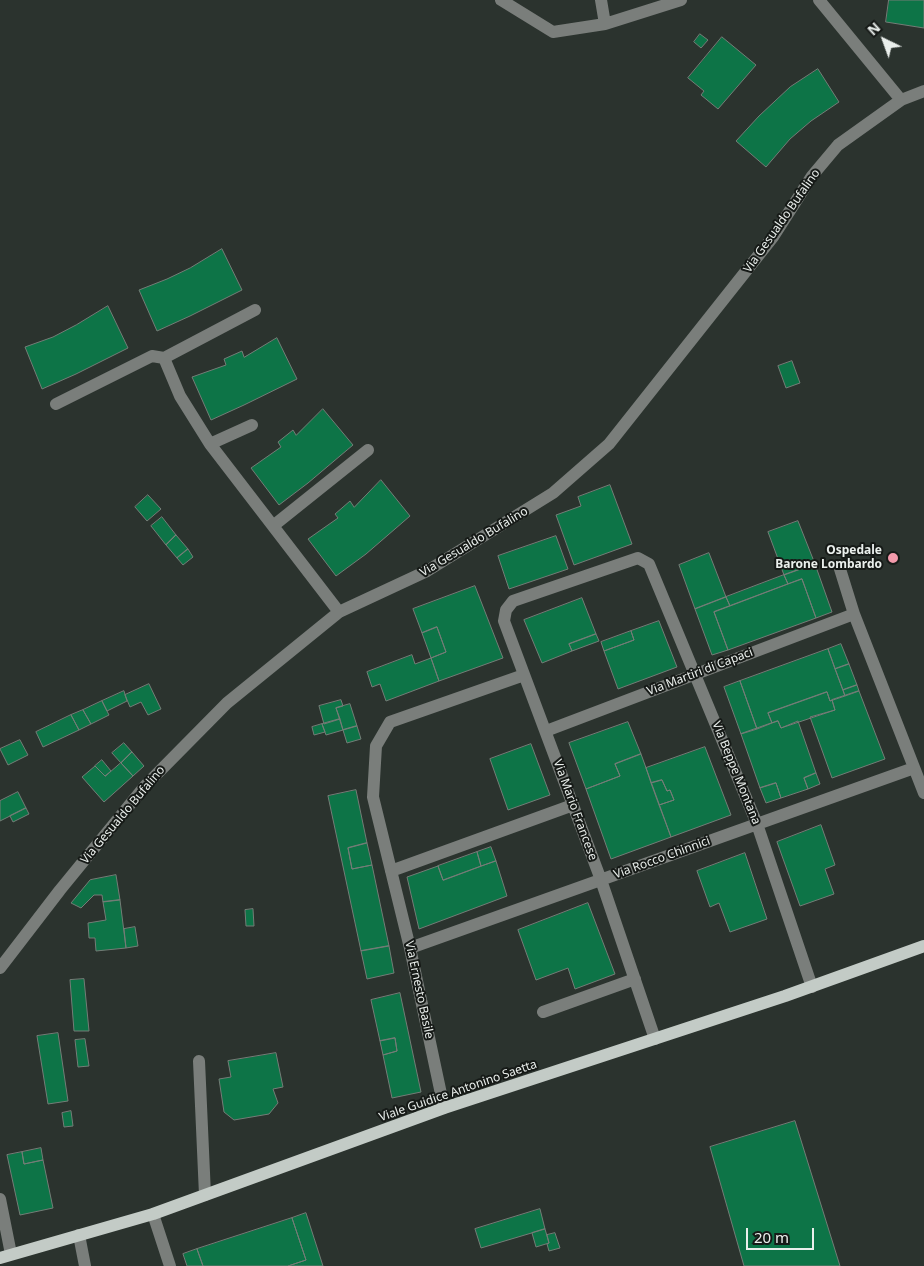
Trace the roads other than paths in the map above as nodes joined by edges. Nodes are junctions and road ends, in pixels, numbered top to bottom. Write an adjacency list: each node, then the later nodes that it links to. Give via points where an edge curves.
1 (501, 0): 5 (street, via 553,32)
2 (600, 0): 5 (street)
3 (681, 0): 5 (street)
4 (819, 0): 7 (street)
5 (605, 24)
6 (924, 92): 7 (street, Via Gesualdo Bufalino)
7 (901, 100): 17 (street, Via Gesualdo Bufalino, via 838,145 812,176 773,237 609,444 553,494 427,571)
8 (255, 310): 9 (street)
9 (164, 358): 10 (street, via 152,356); 12 (street, via 180,396)
10 (56, 404)
11 (252, 425): 12 (street)
12 (210, 444): 14 (street)
13 (368, 450): 14 (street)
14 (273, 526): 17 (street)
15 (649, 564): 19 (street, Via Beppe Montana); 20 (street, Via Mario Francese, via 638,558 513,601 506,610 504,621)
16 (840, 569): 18 (street)
17 (339, 612): 30 (street, Via Gesualdo Bufalino, via 227,703 145,786)
18 (854, 614): 19 (street, Via Martiri di Capaci); 22 (street)
19 (695, 674): 21 (street, Via Martiri di Capaci); 25 (street, Via Beppe Montana)
20 (524, 675): 21 (street, Via Mario Francese); 26 (street, Via Ernesto Basile, via 390,722 376,746 373,797)
21 (546, 731): 24 (street, Via Mario Francese)
22 (914, 768): 23 (street); 25 (street, Via Rocco Chinnici)
23 (924, 793)
24 (573, 805): 26 (street); 27 (street, Via Mario Francese)
25 (757, 824): 27 (street, Via Rocco Chinnici); 32 (street, Via Beppe Montana)
26 (391, 871): 28 (street, Via Ernesto Basile)
27 (601, 880): 28 (street, Via Rocco Chinnici); 31 (street, Via Mario Francese)
28 (410, 948): 36 (street, Via Ernesto Basile)
29 (923, 950): 32 (main road, Viale Guidice Antonino Saetta)
30 (0, 968)
31 (634, 979): 33 (street); 34 (street, Via Mario Francese)
32 (812, 987): 34 (main road, Viale Guidice Antonino Saetta)
33 (543, 1012)
34 (655, 1039): 36 (main road, Viale Guidice Antonino Saetta)
35 (199, 1061): 37 (street)
36 (444, 1108): 37 (main road, Viale Guidice Antonino Saetta)
37 (205, 1195): 39 (main road, Viale Guidice Antonino Saetta)
38 (0, 1200): 41 (street)
39 (153, 1214): 40 (main road, Viale Guidice Antonino Saetta); 43 (street)
40 (79, 1235): 41 (main road, Viale Guidice Antonino Saetta); 42 (street)
41 (6, 1256)
42 (85, 1266)
43 (170, 1266)

